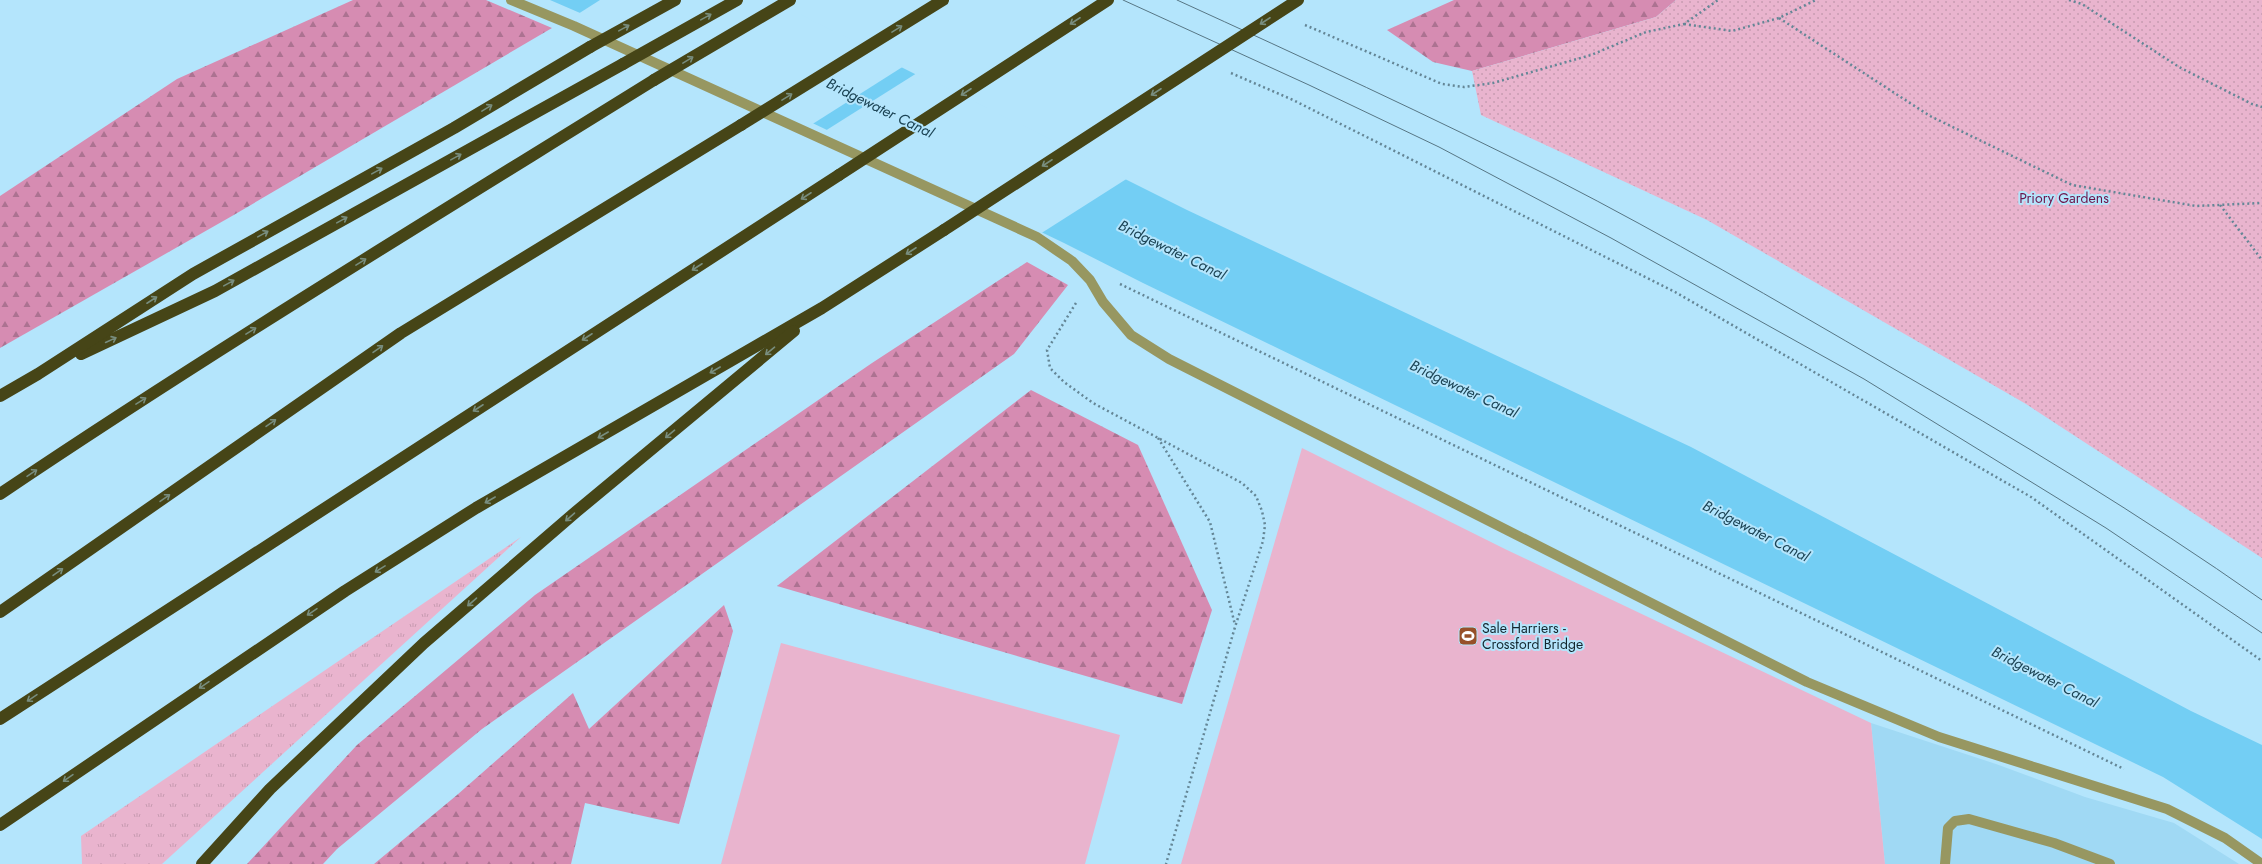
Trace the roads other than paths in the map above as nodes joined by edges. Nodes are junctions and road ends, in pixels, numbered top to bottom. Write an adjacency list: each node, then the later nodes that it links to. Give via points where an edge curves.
1 (511, 0): 18 (lane, via 574,26 1037,237 1072,261 1090,280 1103,302 1131,335 1169,359 1806,682 1940,737 2166,809 2225,838)
2 (674, 0): 9 (highway, one-way to 2, bridge, via 193,274 454,128)
3 (737, 0): 9 (highway, one-way to 3, bridge, via 215,291)
4 (790, 0): 11 (highway, one-way to 4, bridge, via 94,431 331,281 654,80)
5 (944, 0): 12 (highway, one-way to 5, bridge, via 401,333)
6 (1108, 0): 13 (highway, one-way to 13, bridge)
7 (1298, 0): 8 (highway, one-way to 8, bridge)
8 (822, 308): 14 (highway, one-way to 14, via 476,508 344,591); 15 (highway, one-way to 15, via 577,511 424,643 270,789)
9 (38, 374): 10 (highway)
10 (0, 396)
11 (0, 494)
12 (0, 612)
13 (0, 719)
14 (0, 825)
15 (202, 864)
16 (1945, 864): 17 (lane, via 1948,828 1955,821 1969,819 2054,843)
17 (2110, 864)
18 (2262, 864)

